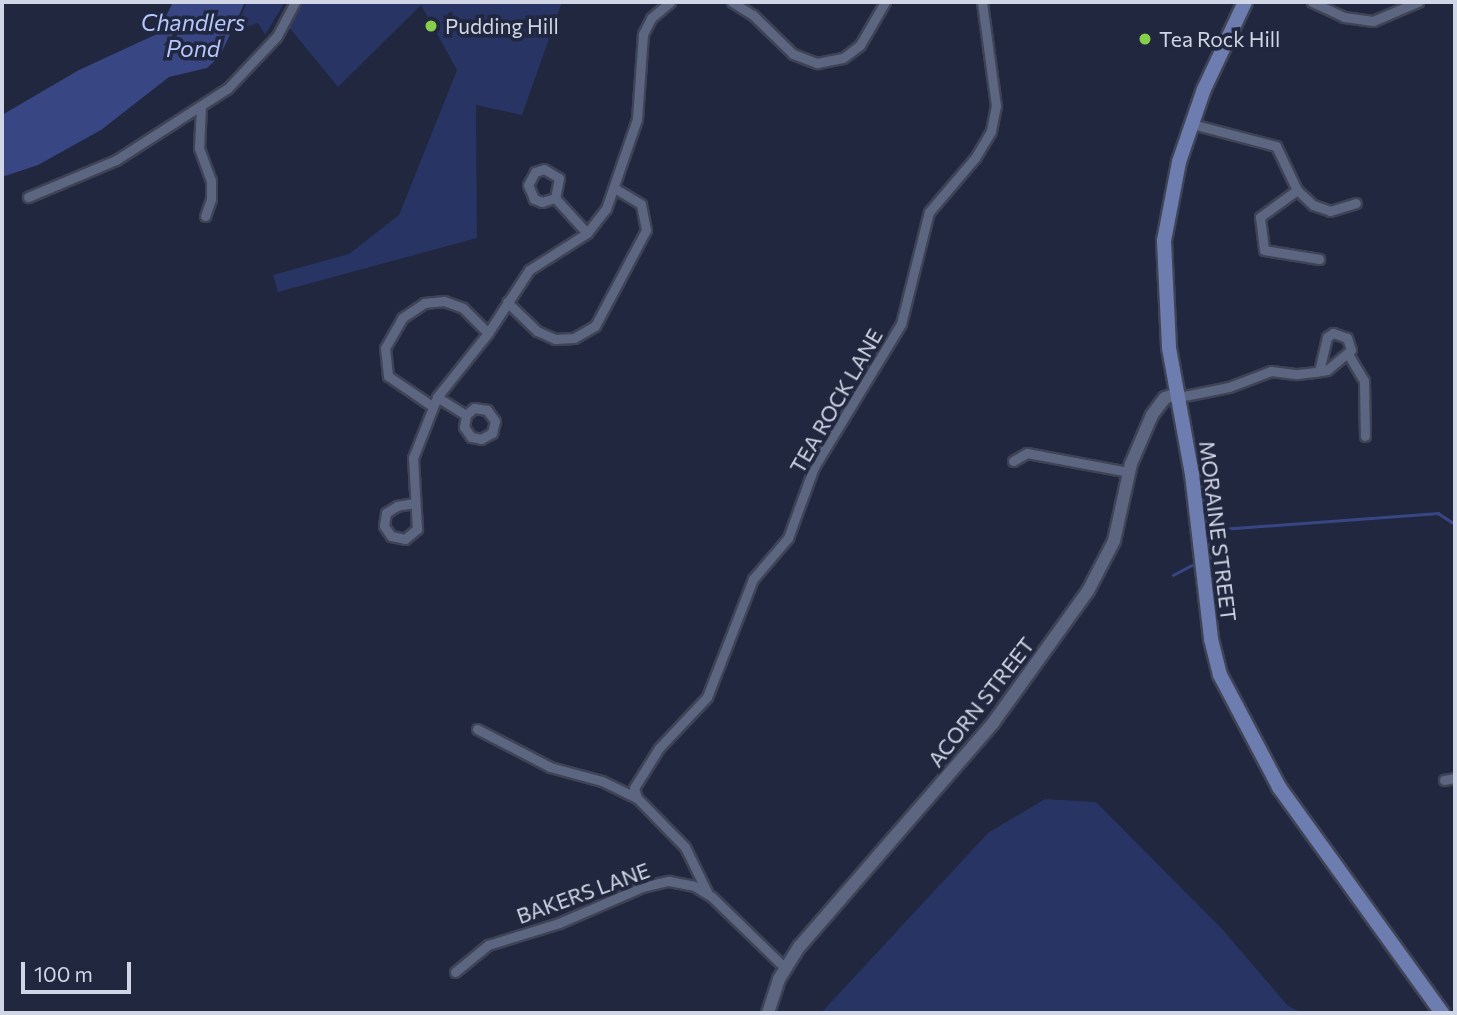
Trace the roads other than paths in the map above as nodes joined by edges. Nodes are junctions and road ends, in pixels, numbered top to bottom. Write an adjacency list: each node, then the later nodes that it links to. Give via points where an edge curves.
1 (295, 2): 9 (street, via 277,36 245,73)
2 (670, 2): 11 (street, via 651,18 642,41 637,119)
3 (732, 2): 4 (street, via 761,22 793,54 817,63 843,58 860,45)
4 (885, 2)
5 (982, 2): 34 (street, TEA ROCK LANE, via 996,106 991,131 975,158 929,212 901,324 814,467 788,538 753,579 707,697 639,776 634,788)
6 (1245, 2): 10 (main road, MORAINE STREET)
7 (1311, 2): 8 (street, via 1366,21)
8 (1418, 2)
9 (201, 106): 13 (street, via 116,160); 16 (street, via 199,148 212,199)
10 (1192, 124): 12 (street, via 1276,146); 23 (main road, MORAINE STREET, via 1171,191 1164,241 1169,348)
11 (614, 188): 17 (street, via 606,209); 19 (street, via 641,204 646,230 595,326 574,338 555,339 537,331)
12 (1297, 190): 15 (street, via 1313,205 1330,211); 18 (street, via 1260,217 1261,242 1264,250)
13 (28, 197)
14 (555, 198): 17 (street)
15 (1356, 203)
16 (205, 216)
17 (587, 233): 19 (street, via 538,261)
18 (1319, 259)
19 (507, 302): 20 (street)
20 (488, 333): 24 (street); 25 (street, via 463,308 444,301 424,303 402,318 386,348 388,376)
21 (1348, 354): 22 (street); 22 (street, via 1351,345 1347,338 1327,337); 27 (street, via 1364,381)
22 (1319, 371): 23 (street, via 1271,371 1229,387)
23 (1178, 395): 29 (main road, ACORN STREET, via 1157,406); 39 (main road, MORAINE STREET, via 1211,639 1220,675 1291,806)
24 (437, 397): 25 (street); 26 (street)
25 (432, 406): 30 (street, via 413,458)
26 (466, 415)
27 (1366, 436)
28 (1013, 461): 29 (street, via 1027,453)
29 (1129, 472): 36 (main road, ACORN STREET, via 1114,541 1076,610 993,723)
30 (415, 503): 30 (street, via 417,529 405,539 391,536 384,527 386,513)
31 (477, 729): 34 (street, via 550,767 603,781)
32 (1455, 778): 33 (street)
33 (1444, 780)
34 (637, 798): 35 (street, via 685,847)
35 (708, 894): 36 (street, BAKERS LANE); 37 (street, BAKERS LANE, via 685,882 651,884 559,923 488,946)
36 (785, 968): 38 (main road, ACORN STREET)
37 (455, 972)
38 (768, 1013)
39 (1442, 1013)

